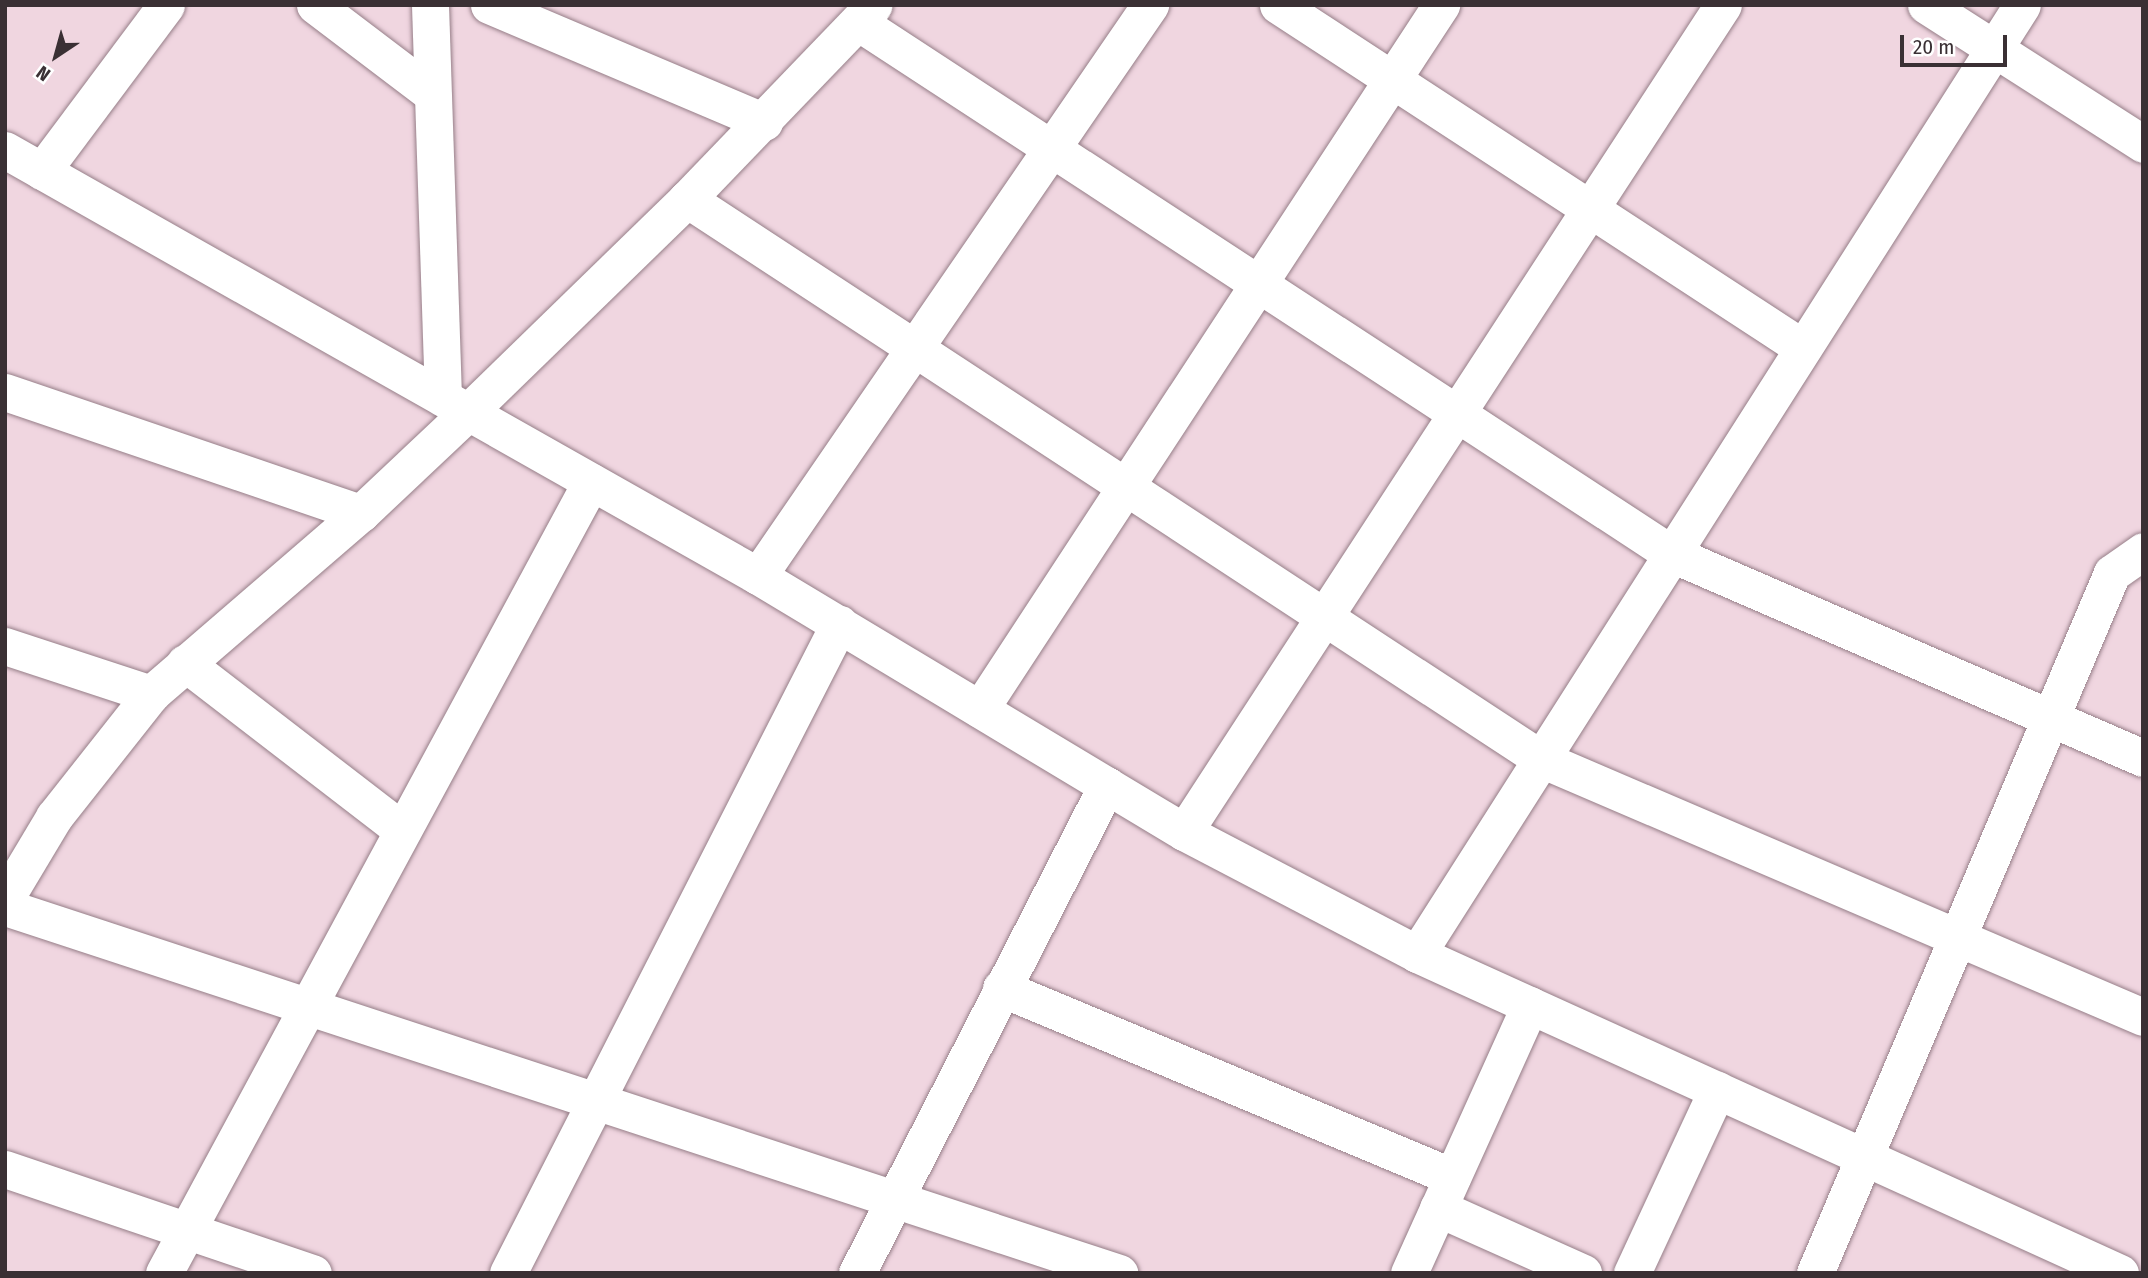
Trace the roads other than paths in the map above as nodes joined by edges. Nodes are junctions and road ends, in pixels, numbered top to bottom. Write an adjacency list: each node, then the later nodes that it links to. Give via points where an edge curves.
1 (166, 5): 19 (street)
2 (315, 5): 14 (street)
3 (430, 5): 14 (street)
4 (488, 5): 15 (street)
5 (1150, 5): 17 (street)
6 (1278, 5): 13 (street)
7 (1441, 5): 13 (street)
8 (1723, 5): 21 (street)
9 (1926, 5): 12 (street)
10 (2022, 5): 12 (street)
11 (867, 14): 15 (street); 17 (street)
12 (1994, 49): 16 (street); 23 (street)
13 (1392, 80): 21 (street); 22 (street)
14 (431, 93): 26 (street)
15 (764, 122): 20 (street)
16 (2143, 144)
17 (1052, 148): 22 (street); 24 (street)
18 (5, 150): 19 (street)
19 (42, 171): 26 (street)
20 (687, 199): 24 (street); 26 (street)
21 (1590, 209): 23 (street); 27 (street)
22 (1259, 284): 27 (street); 29 (street)
23 (1803, 348): 32 (street)
24 (914, 349): 29 (street); 33 (street)
25 (5, 392): 30 (street)
26 (456, 405): 28 (street); 30 (street)
27 (1457, 413): 32 (street); 34 (street)
28 (591, 482): 33 (street); 44 (street)
29 (1125, 488): 34 (street); 39 (street)
30 (361, 513): 37 (street)
31 (2143, 551): 40 (street, via 2112,573)
32 (1672, 554): 40 (street); 42 (street)
33 (758, 576): 35 (street)
34 (1324, 617): 42 (street); 45 (street)
35 (839, 624): 39 (street); 55 (street)
36 (5, 646): 38 (street)
37 (185, 663): 38 (street); 44 (street)
38 (150, 694): 46 (street, via 54,817)
39 (981, 709): 43 (street)
40 (2051, 716): 41 (street); 48 (street)
41 (2143, 758)
42 (1541, 759): 48 (street); 49 (street)
43 (1107, 785): 45 (street); 50 (street)
44 (402, 830): 51 (street)
45 (1184, 832): 49 (street)
46 (5, 899)
47 (5, 907): 51 (street)
48 (1959, 935): 53 (street); 56 (street)
49 (1417, 954): 52 (street)
50 (1001, 988): 58 (street); 59 (street)
51 (307, 1004): 55 (street); 60 (street)
52 (1530, 1005): 54 (street); 58 (street)
53 (2143, 1017)
54 (1717, 1090): 56 (street); 68 (street)
55 (596, 1099): 59 (street); 63 (street)
56 (1864, 1157): 69 (street); 70 (street)
57 (5, 1169): 60 (street)
58 (1445, 1193): 66 (street); 67 (street)
59 (897, 1200): 64 (street); 65 (street)
60 (185, 1230): 61 (street); 62 (street)
61 (164, 1273)
62 (313, 1273)
63 (508, 1273)
64 (858, 1273)
65 (1119, 1273)
66 (1409, 1273)
67 (1583, 1273)
68 (1632, 1273)
69 (1815, 1273)
70 (2120, 1273)

